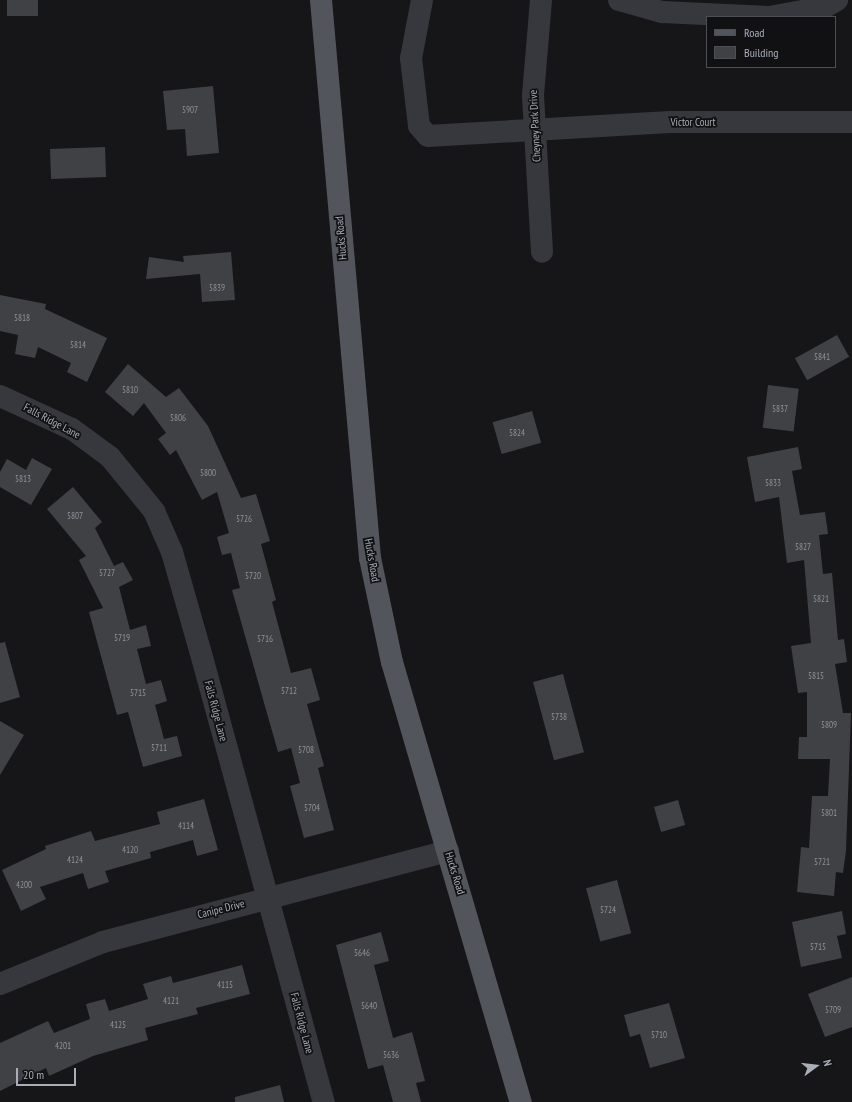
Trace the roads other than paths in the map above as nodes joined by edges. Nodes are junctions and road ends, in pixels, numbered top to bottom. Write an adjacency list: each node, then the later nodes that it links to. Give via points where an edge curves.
1 (321, 0): 11 (main road, Hucks Road, via 364,516 392,662)
2 (422, 0): 8 (street, Victor Court, via 411,58 419,126 428,136)
3 (541, 0): 8 (street, Cheyney Park Drive, via 533,68)
4 (619, 0): 6 (street, via 662,12)
5 (837, 0): 6 (street, via 796,14)
6 (708, 8)
7 (852, 122): 8 (street, Victor Court, via 670,122)
8 (534, 129): 9 (street, Cheyney Park Drive)
9 (542, 252)
10 (0, 396): 12 (street, Falls Ridge Lane, via 72,429 104,452 134,484 154,511 172,552)
11 (448, 852): 12 (street, Canipe Drive); 15 (main road, Hucks Road)
12 (267, 897): 13 (street, Canipe Drive, via 103,942); 14 (street, Falls Ridge Lane)
13 (0, 984)
14 (324, 1102)
15 (521, 1102)

